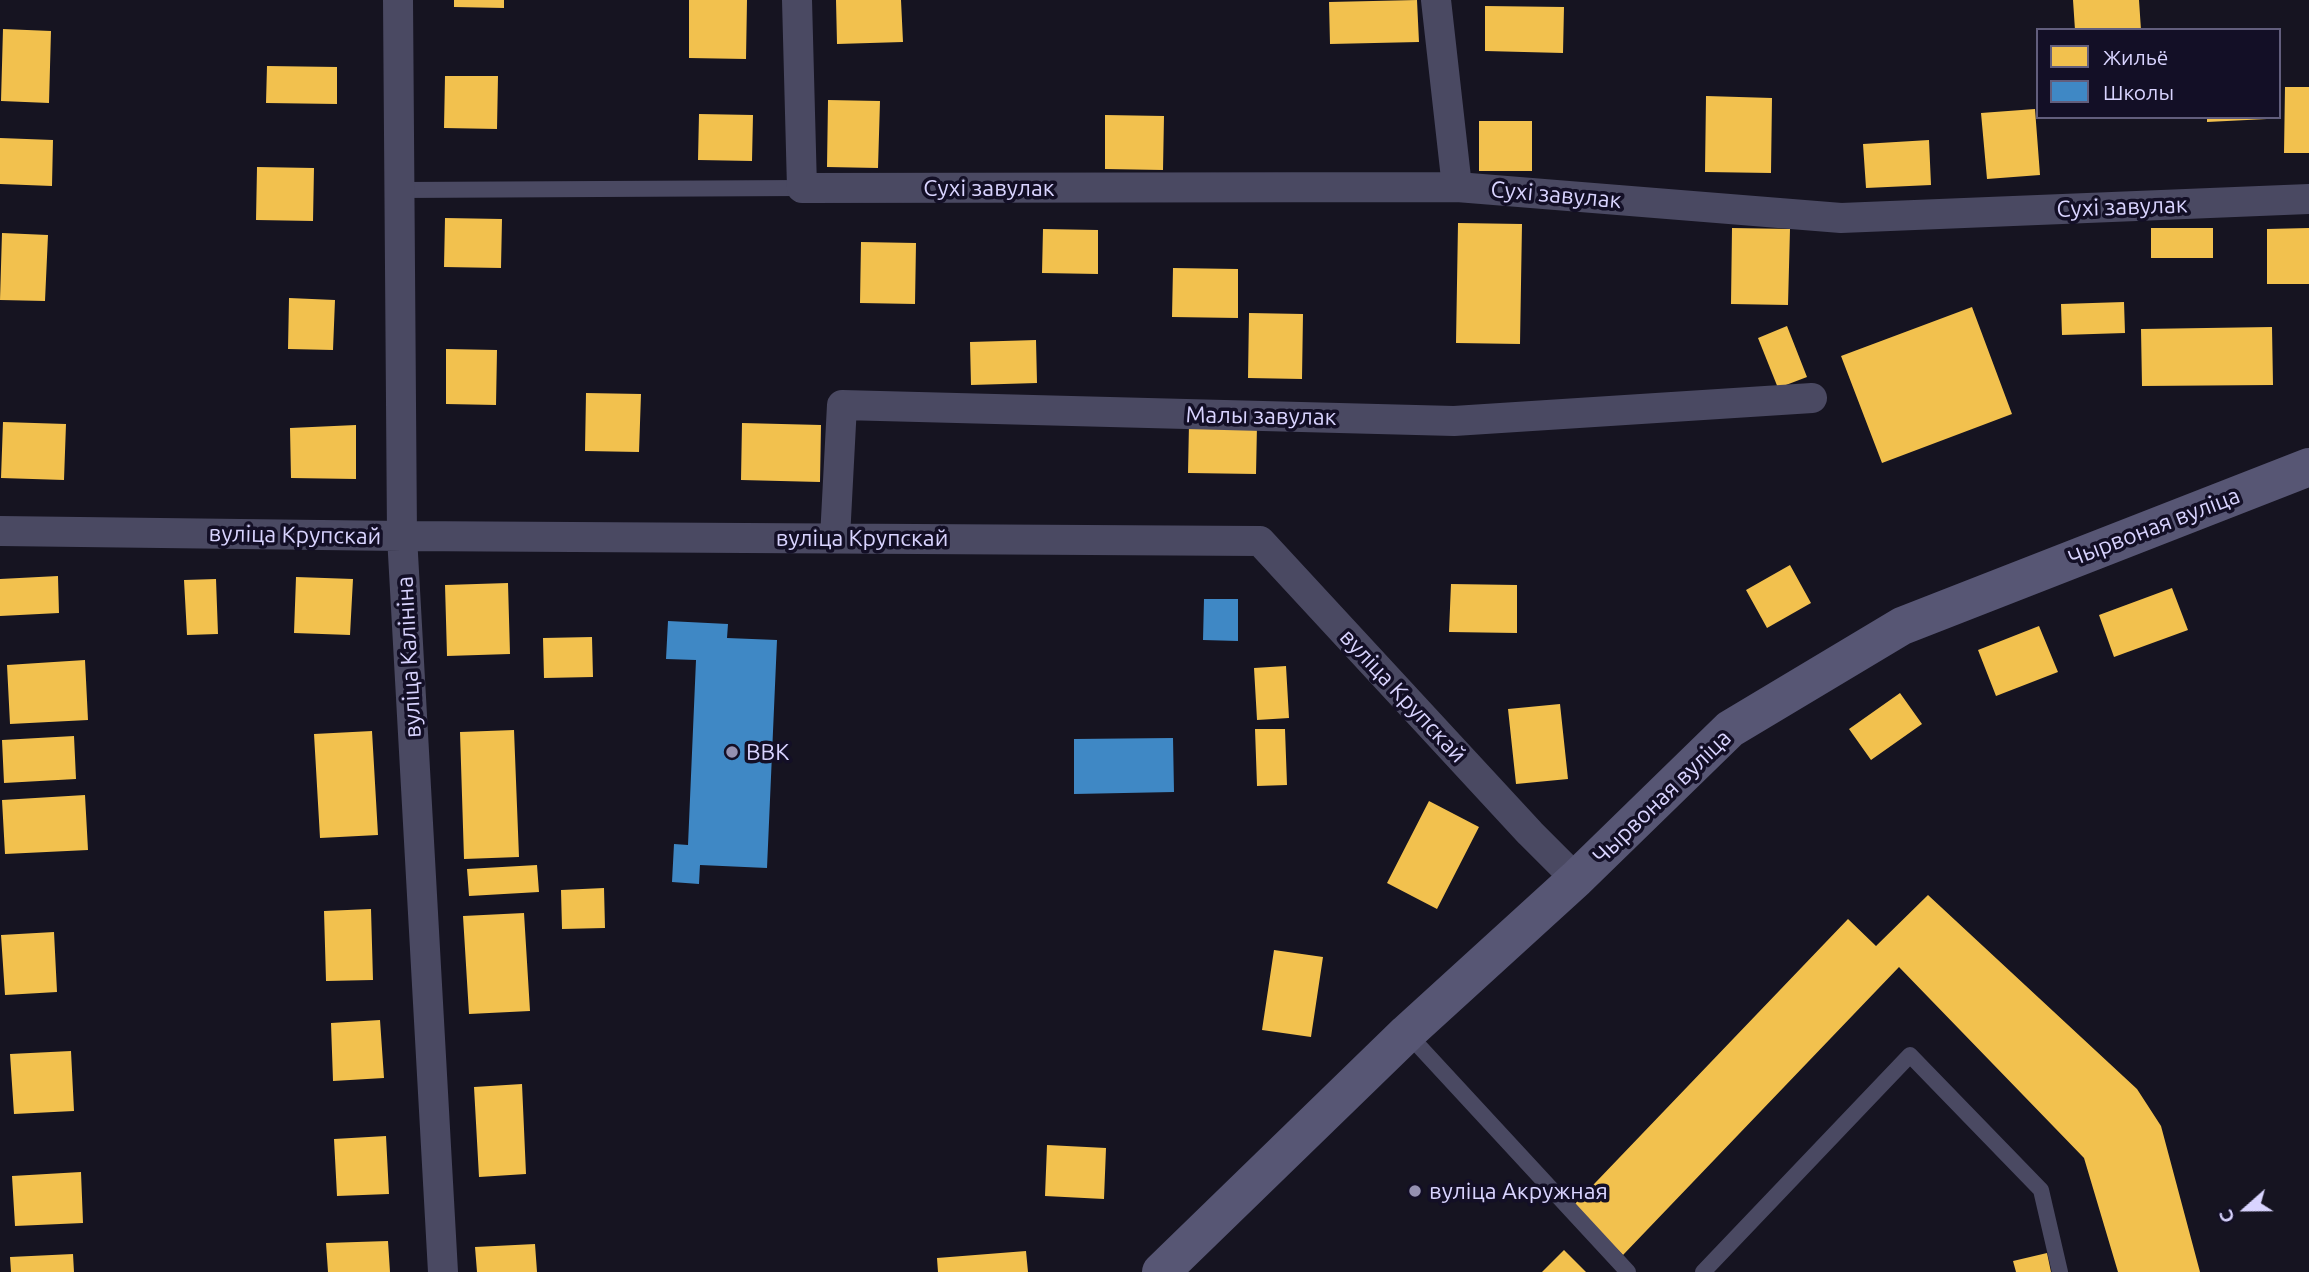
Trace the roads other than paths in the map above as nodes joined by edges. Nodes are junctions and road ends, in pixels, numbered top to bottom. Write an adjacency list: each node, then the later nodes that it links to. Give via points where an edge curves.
1 (398, 0): 6 (street, вуліца Калініна)
2 (797, 0): 5 (street)
3 (1437, 0): 4 (street)
4 (1457, 187): 5 (street, Сухі завулак); 7 (street, Сухі завулак, via 1841,218)
5 (802, 188): 6 (lane)
6 (400, 190): 11 (street, вуліца Калініна)
7 (2309, 199)
8 (1812, 398): 12 (street, Малы завулак, via 1454,421 842,405)
9 (2309, 467): 13 (main road, Чырвоная вуліца, via 1902,626 1730,729)
10 (0, 531): 11 (street, вуліца Крупскай)
11 (402, 536): 12 (street, вуліца Крупскай); 15 (street, вуліца Калініна)
12 (835, 538): 13 (street, вуліца Крупскай, via 1260,541)
13 (1576, 879): 14 (main road, Чырвоная вуліца)
14 (1408, 1033): 16 (main road, Чырвоная вуліца); 17 (lane)
15 (443, 1272)
16 (1161, 1272)
17 (1628, 1272)
18 (1703, 1272): 19 (lane, via 1910,1055 2041,1190)
19 (2060, 1272)

